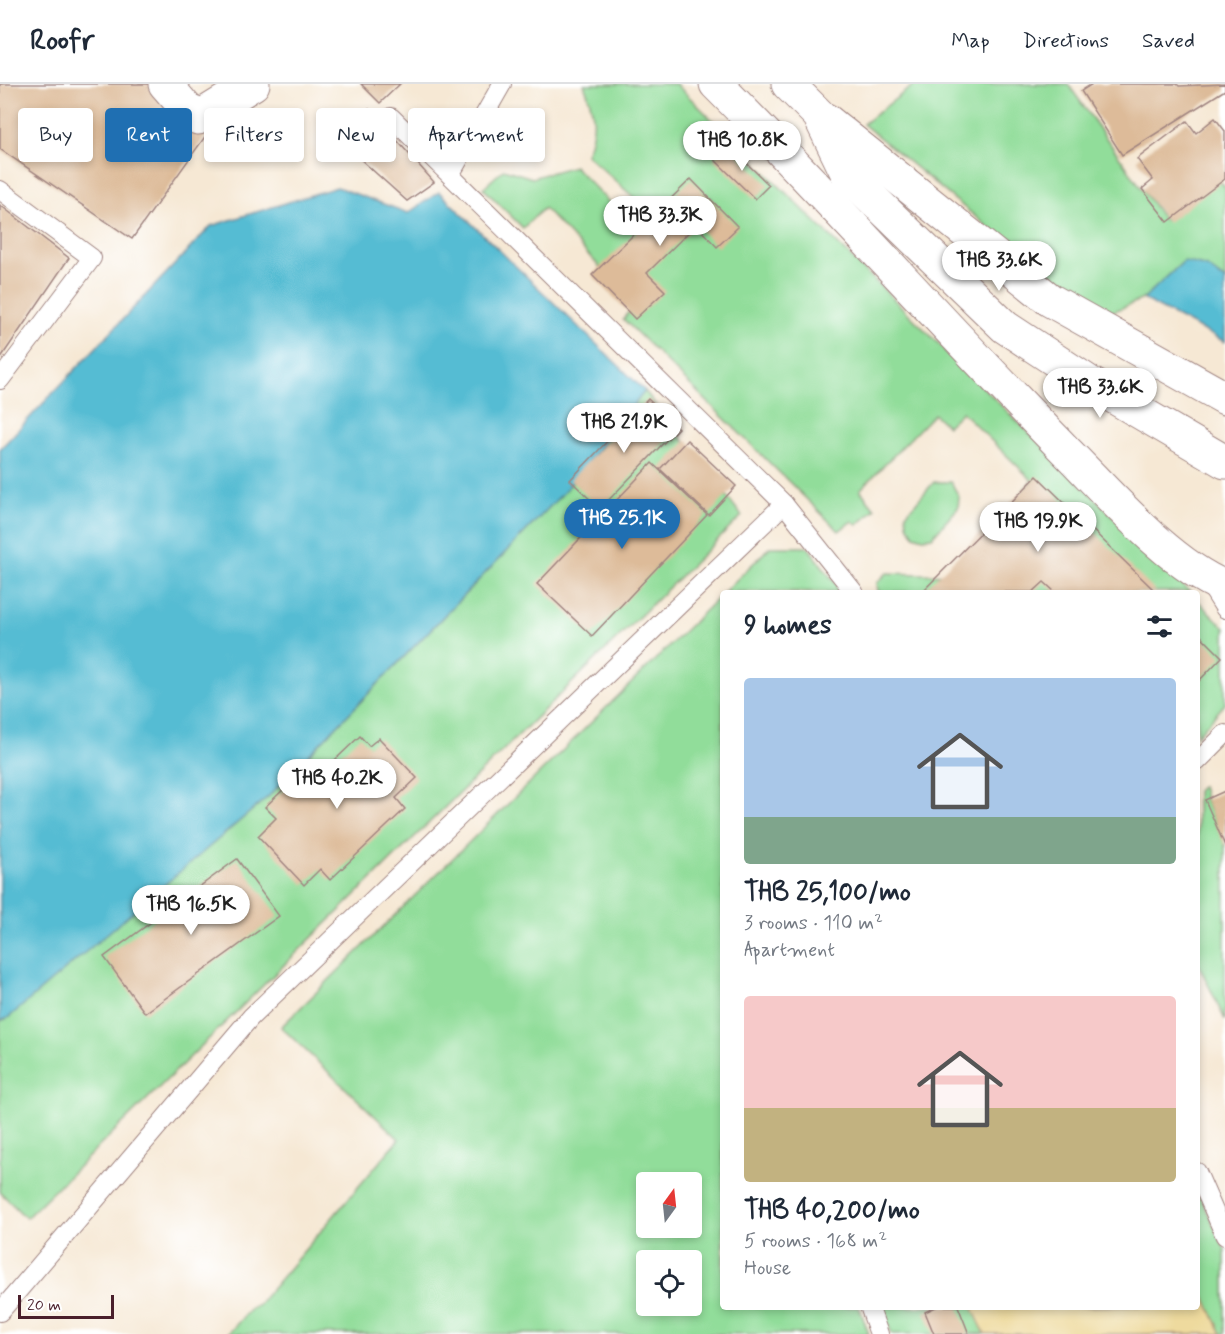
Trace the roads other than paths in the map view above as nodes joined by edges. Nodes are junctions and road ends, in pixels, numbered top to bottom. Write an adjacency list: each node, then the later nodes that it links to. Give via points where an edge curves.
1 (165, 84): 2 (street, via 198,118)
2 (253, 84)
3 (502, 84): 9 (lane)
4 (716, 84): 8 (street)
5 (788, 84): 6 (street)
6 (819, 115): 10 (street); 13 (street, via 1050,300)
7 (396, 122): 9 (lane)
8 (780, 147): 10 (street); 16 (street, via 999,383 1138,524)
9 (450, 175): 15 (lane)
10 (848, 175): 14 (street, via 1005,327 1090,383)
11 (0, 190): 12 (lane, via 92,258)
12 (0, 380)
13 (1225, 398)
14 (1225, 462)
15 (784, 504): 17 (lane); 24 (lane, via 251,1017)
16 (1216, 583): 18 (lane)
17 (852, 590)
18 (1225, 609)
19 (1223, 744): 20 (lane)
20 (1200, 760)
21 (1200, 1179): 22 (lane)
22 (1225, 1236)
23 (870, 1310): 25 (lane)
24 (0, 1312)
25 (879, 1334)

